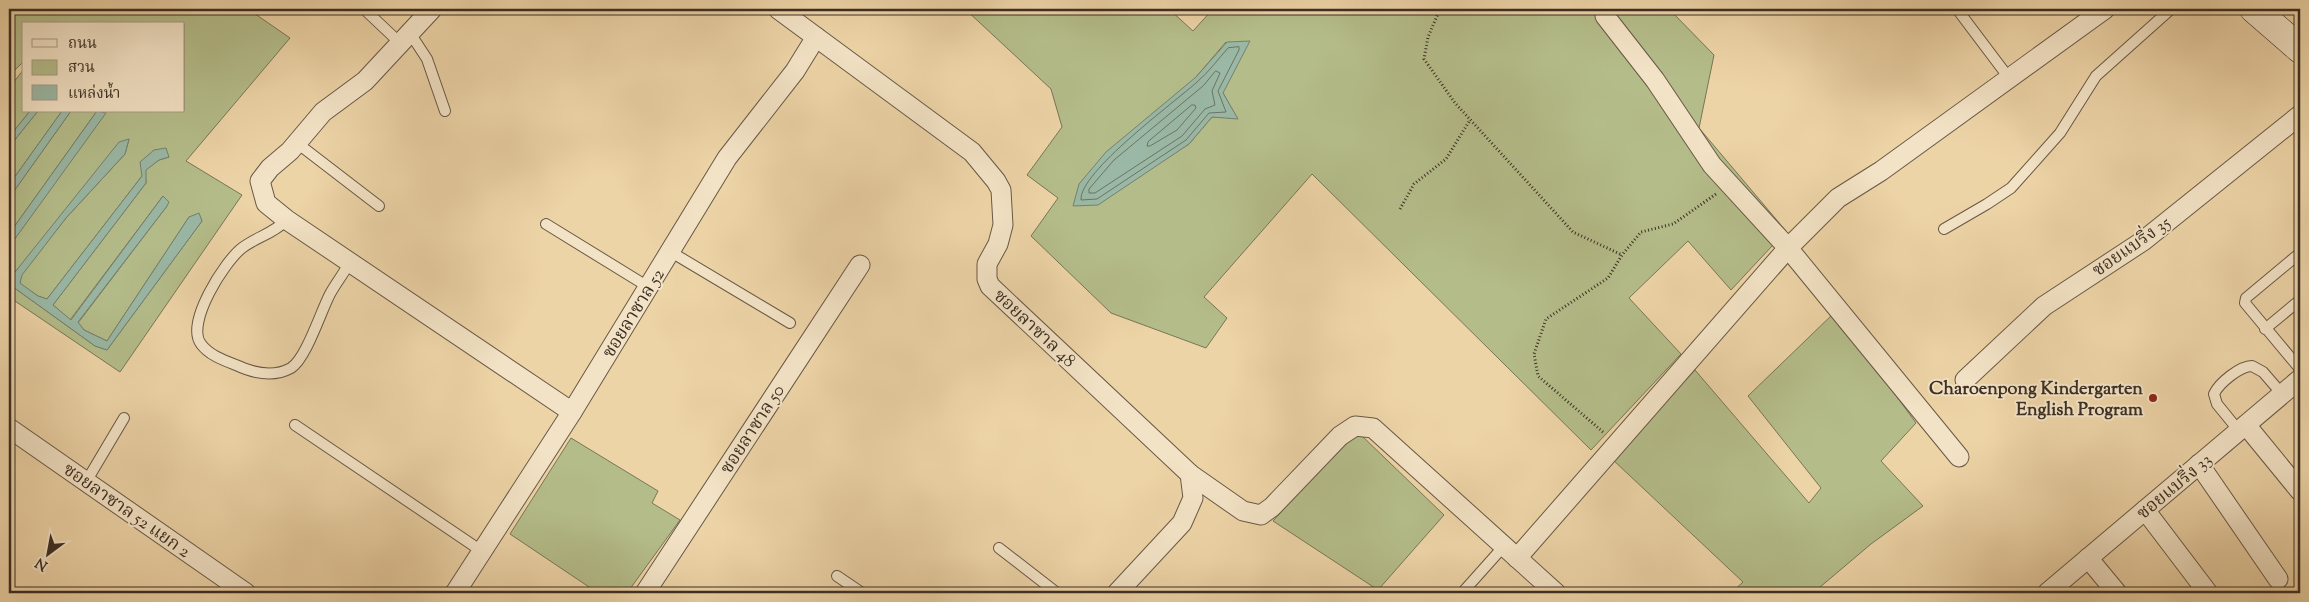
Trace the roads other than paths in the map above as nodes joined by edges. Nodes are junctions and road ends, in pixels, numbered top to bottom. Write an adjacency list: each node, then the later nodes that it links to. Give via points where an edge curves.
1 (364, 9): 12 (lane)
2 (432, 9): 12 (street)
3 (778, 9): 11 (street, ซอยลาซาล 48)
4 (1957, 9): 14 (lane)
5 (2105, 9): 14 (street)
6 (2171, 9): 21 (lane, via 2096,76 2060,133 2010,188)
7 (2254, 9): 13 (main road)
8 (2278, 9): 10 (main road)
9 (1605, 16): 22 (street, via 1655,80 1712,165)
10 (2300, 33)
11 (816, 37): 23 (street, ซอยลาซาล 52, via 795,71 727,158); 40 (street, ซอยลาซาล 48, via 972,152 1000,190 1003,225 998,244 987,264 990,286)
12 (405, 38): 15 (lane, via 427,59); 17 (street, via 365,81 323,112)
13 (2300, 49)
14 (2009, 78): 22 (street, via 1881,171 1838,198)
15 (444, 111)
16 (2300, 115): 31 (street, ซอยแบริ่ง 35, via 2143,240 2044,306)
17 (297, 143): 18 (lane); 19 (street, via 260,181 266,203)
18 (379, 206)
19 (287, 220): 25 (street); 25 (lane, via 275,231 242,248 231,259 199,312 197,331 200,343 216,357 253,373 274,374 292,368)
20 (546, 224): 27 (lane)
21 (1944, 228)
22 (1788, 248): 38 (street); 46 (street, via 1617,444)
23 (671, 252): 27 (street, ซอยลาซาล 52); 29 (lane)
24 (2300, 253): 30 (lane, via 2245,301 2246,307)
25 (350, 262): 33 (street)
26 (860, 265): 52 (street, ซอยลาซาล 50)
27 (650, 288): 33 (street, ซอยลาซาล 52)
28 (2300, 300): 30 (lane)
29 (790, 323)
30 (2265, 329): 32 (lane)
31 (1965, 380)
32 (2296, 384): 37 (street, ซอยแบริ่ง 33); 37 (lane, via 2252,366 2244,367 2217,388 2214,394 2217,404)
33 (572, 412): 45 (street, ซอยลาซาล 52)
34 (124, 418): 41 (lane)
35 (295, 425): 45 (lane)
36 (9, 428): 41 (street, ซอยลาซาล 52 แยก 2)
37 (2243, 428): 39 (street, ซอยแบริ่ง 33); 42 (street)
38 (1959, 457)
39 (2199, 464): 43 (street, ซอยแบริ่ง 33); 49 (street)
40 (1190, 474): 46 (street, ซอยลาซาล 48, via 1243,511 1261,515 1340,436 1355,426 1374,428); 55 (street, via 1193,498 1182,523)
41 (86, 482): 50 (street, ซอยลาซาล 52 แยก 2)
42 (2300, 491)
43 (2145, 510): 47 (street, ซอยแบริ่ง 33); 60 (street)
44 (999, 548): 54 (lane)
45 (483, 552): 51 (street, ซอยลาซาล 52)
46 (1511, 552): 56 (lane); 57 (street)
47 (2088, 558): 58 (street, ซอยแบริ่ง 33); 59 (street)
48 (837, 576): 53 (lane)
49 (2278, 579)
50 (246, 593)
51 (455, 593)
52 (645, 593)
53 (862, 593)
54 (1057, 593)
55 (1116, 593)
56 (1462, 593)
57 (1556, 593)
58 (2047, 593)
59 (2117, 593)
60 (2208, 593)

